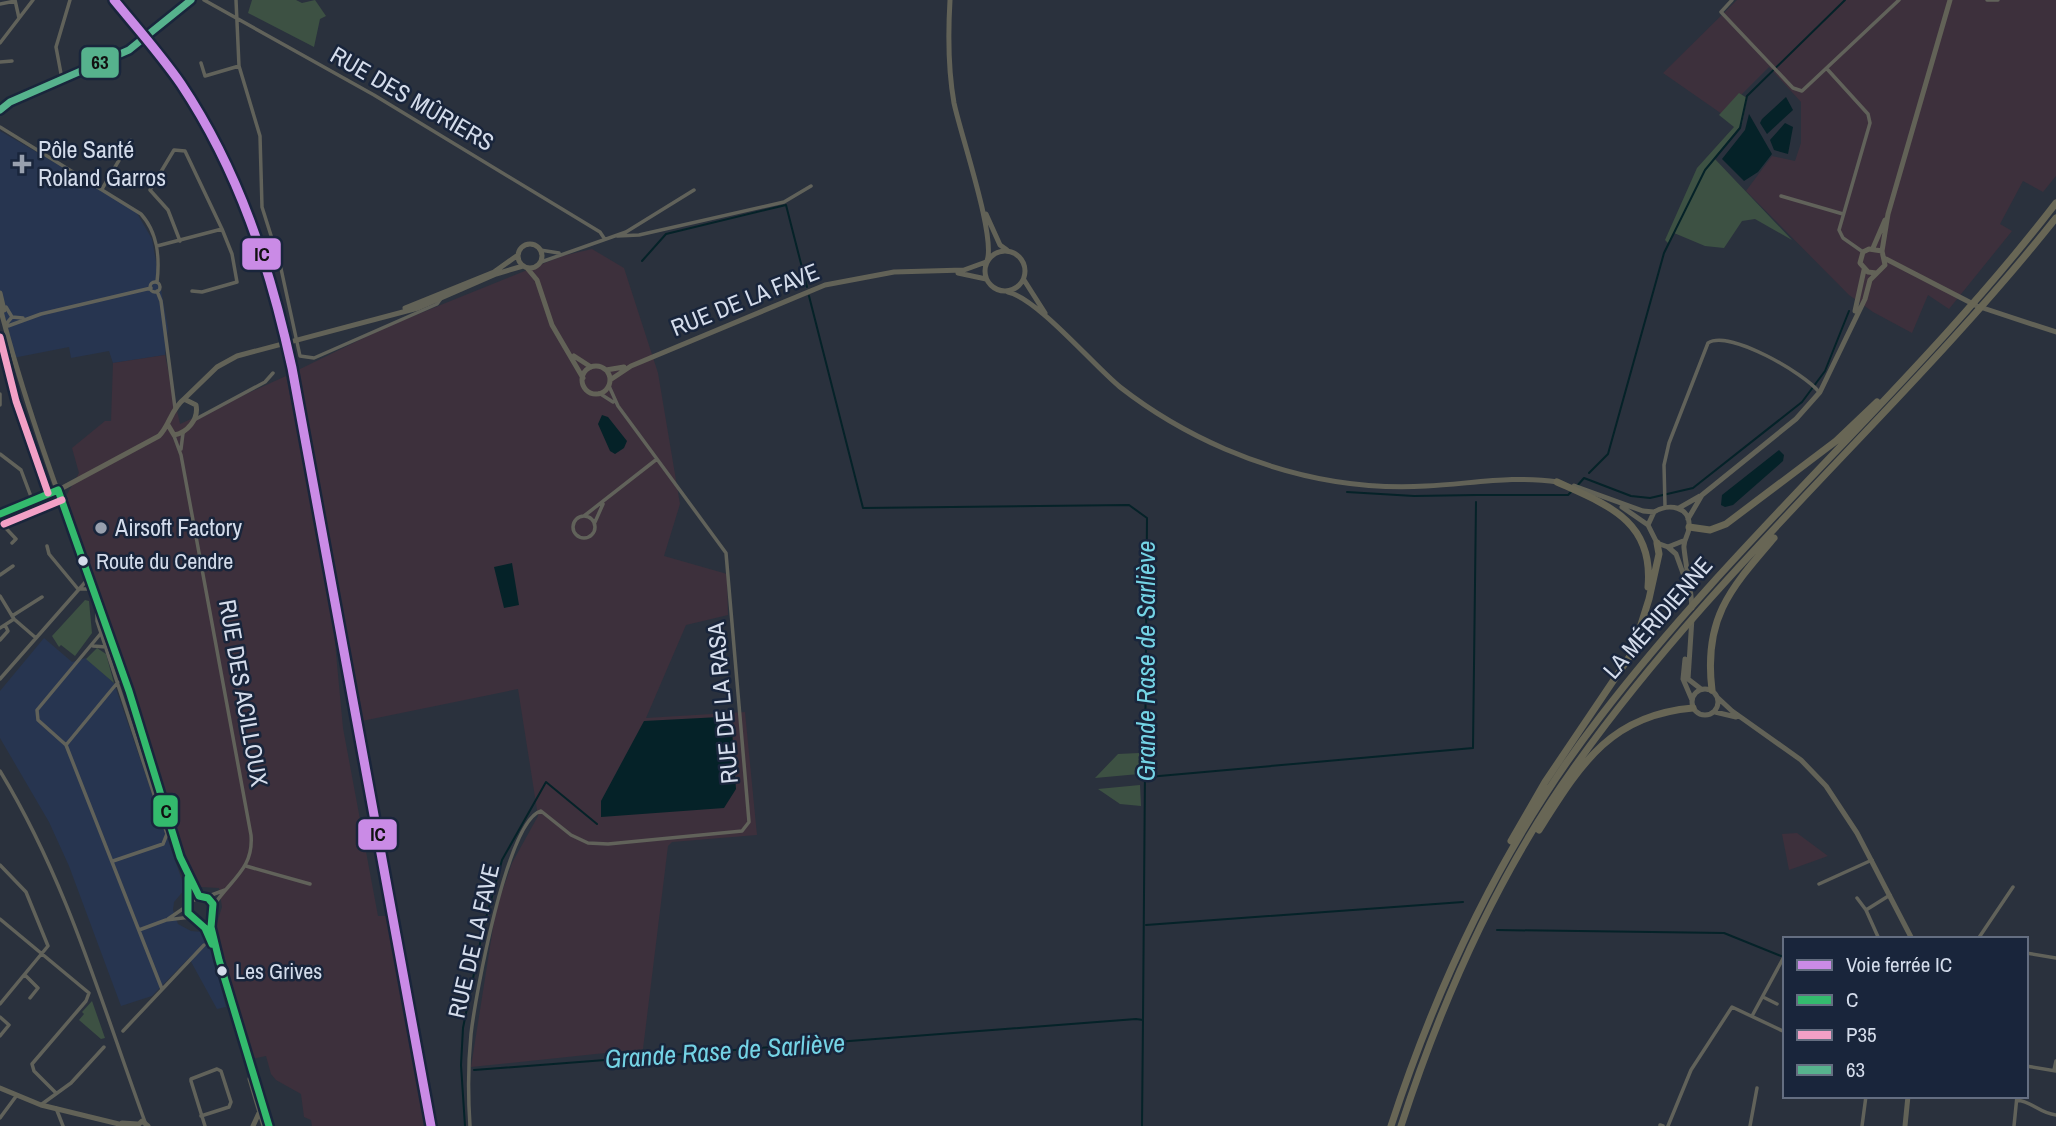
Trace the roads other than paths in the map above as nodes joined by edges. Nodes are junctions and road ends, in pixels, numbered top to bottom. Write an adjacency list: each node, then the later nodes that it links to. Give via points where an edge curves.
1 (33, 0): 14 (street)
2 (70, 0): 22 (street, via 56,47)
3 (192, 0): 22 (main road, via 139,44)
4 (204, 0): 15 (street, RUE DES MÛRIERS)
5 (236, 0): 15 (street)
6 (950, 0): 32 (main road, via 954,99)
7 (1732, 0): 21 (street, via 1721,12 1793,88 1802,91)
8 (1899, 0): 21 (street)
9 (1950, 0): 35 (main road)
10 (1987, 0): 11 (street)
11 (1998, 0)
12 (15, 1): 13 (street); 14 (street)
13 (0, 4)
14 (19, 18): 16 (street)
15 (238, 18): 20 (street); 39 (street, RUE DES MÛRIERS, via 385,102)
16 (0, 43)
17 (12, 61): 18 (street)
18 (0, 62)
19 (201, 64): 20 (street, via 205,76)
20 (239, 66): 68 (street, via 260,136 262,207 280,264 296,347 304,358 313,358)
21 (1828, 70): 34 (street, via 1870,122)
22 (62, 79): 23 (main road)
23 (10, 102): 24 (main road); 25 (main road)
24 (0, 105)
25 (0, 110)
26 (0, 130): 29 (street)
27 (131, 140): 29 (street)
28 (811, 187): 38 (street, via 784,202)
29 (102, 188): 41 (street, via 141,214)
30 (694, 190): 38 (street)
31 (1781, 196): 34 (street)
32 (980, 202): 44 (main road, via 1000,245); 50 (main road, via 989,236)
33 (2056, 203): 76 (highway, LA MÉRIDIENNE)
34 (1843, 214): 46 (street, via 1839,230 1843,238)
35 (1888, 214): 42 (main road); 45 (main road)
36 (2056, 218): 113 (highway, LA MÉRIDIENNE, via 1970,321)
37 (222, 229): 40 (street); 40 (street, via 186,151 174,150 150,191 168,210); 64 (street, via 237,282)
38 (617, 236): 39 (street)
39 (604, 238): 47 (street)
40 (180, 242): 41 (street)
41 (157, 246): 60 (street)
42 (1873, 248): 45 (main road); 46 (main road)
43 (540, 250): 47 (street); 48 (main road, via 527,245); 51 (main road)
44 (1008, 251): 50 (main road, via 996,253); 59 (main road, via 1023,261)
45 (1882, 251): 49 (main road)
46 (1863, 252): 54 (main road, via 1860,262)
47 (564, 253): 51 (street)
48 (518, 255): 52 (main road); 58 (main road)
49 (1886, 259): 53 (main road); 56 (main road)
50 (987, 262): 55 (main road, RUE DE LA FAVE, via 964,270); 57 (main road)
51 (540, 263): 52 (main road); 67 (main road)
52 (525, 267): 67 (main road, via 537,279); 68 (main road, via 496,274)
53 (1902, 267): 56 (main road); 74 (main road, via 1998,314)
54 (1864, 270): 56 (main road); 73 (main road)
55 (917, 271): 57 (main road, RUE DE LA FAVE); 78 (main road, RUE DE LA FAVE, via 849,279 802,293)
56 (1880, 271): 73 (main road, via 1870,280)
57 (986, 279): 65 (main road, via 995,289)
58 (473, 280): 68 (street); 70 (main road)
59 (1024, 280): 65 (main road); 75 (main road)
60 (157, 282): 62 (street); 63 (street)
61 (0, 287): 72 (street)
62 (151, 288): 63 (street); 71 (street)
63 (158, 291): 86 (street)
64 (192, 291)
65 (1008, 292): 75 (main road, via 1025,300)
66 (0, 293): 72 (main road)
67 (543, 296): 77 (main road, via 552,326)
68 (440, 300): 70 (main road)
69 (0, 307): 72 (main road)
70 (386, 316): 83 (main road, via 227,361)
71 (26, 318): 72 (street); 72 (street)
72 (7, 323): 104 (main road, via 26,398)
73 (1850, 327): 85 (main road)
74 (2056, 332)
75 (1063, 334): 103 (main road, via 1120,386 1169,421 1223,449 1280,469 1337,482 1393,487 1518,478)
76 (1936, 346): 117 (highway, via 1836,441 1748,509 1710,530); 158 (highway, LA MÉRIDIENNE, via 1677,623 1598,718)
77 (569, 351): 79 (main road); 82 (main road)
78 (631, 366): 80 (main road, RUE DE LA FAVE); 84 (main road, RUE DE LA FAVE)
79 (592, 367): 80 (main road); 82 (main road)
80 (606, 370): 84 (main road)
81 (272, 373): 94 (street, via 265,382)
82 (583, 377): 87 (main road, via 587,390)
83 (201, 382): 89 (main road); 91 (main road)
84 (609, 383): 87 (main road); 92 (street)
85 (1816, 387): 105 (main road, via 1796,419); 109 (street, via 1782,362 1721,340 1708,343 1669,443 1664,465)
86 (172, 390): 89 (street); 93 (street)
87 (599, 393): 92 (street)
88 (0, 394): 90 (street)
89 (184, 399): 91 (main road); 93 (main road)
90 (0, 405)
91 (196, 405): 94 (street); 95 (main road)
92 (618, 406): 102 (street)
93 (175, 408): 96 (main road)
94 (211, 409): 95 (street)
95 (193, 422): 97 (main road)
96 (168, 425): 98 (main road); 99 (main road)
97 (183, 432): 98 (main road); 101 (street, RUE DES ACILLOUX)
98 (174, 435): 99 (main road); 101 (street, RUE DES ACILLOUX)
99 (159, 436): 104 (main road)
100 (0, 454): 108 (street, via 21,470)
101 (181, 455): 157 (street, RUE DES ACILLOUX, via 251,835)
102 (657, 459): 106 (street); 153 (street, RUE DE LA RASA, via 726,554 750,817 741,831)
103 (1557, 482): 107 (main road); 136 (highway, via 1620,513 1642,541 1649,570)
104 (58, 490): 108 (main road); 126 (main road)
105 (1702, 495): 110 (main road); 117 (main road)
106 (606, 499): 114 (street); 116 (street)
107 (1613, 501): 111 (main road); 118 (main road)
108 (33, 502): 112 (main road)
109 (1665, 506): 110 (main road); 111 (main road)
110 (1679, 508): 117 (main road)
111 (1654, 512): 118 (main road)
112 (0, 514)
113 (1790, 514): 144 (highway, via 1724,600 1713,633); 159 (highway, LA MÉRIDIENNE, via 1620,705 1571,771)
114 (584, 516): 116 (street); 116 (street, via 574,523 578,537 592,536)
115 (0, 522): 120 (street, via 16,539)
116 (595, 522)
117 (1689, 523): 119 (main road)
118 (1648, 526): 121 (main road)
119 (1683, 541): 123 (main road); 143 (main road, via 1692,620 1688,679)
120 (12, 543)
121 (1657, 543): 123 (main road); 136 (highway, via 1657,564)
122 (47, 546): 127 (street)
123 (1668, 547): 148 (main road, via 1676,554 1687,584 1691,632 1682,673)
124 (13, 566): 125 (street)
125 (0, 575)
126 (89, 577): 127 (street); 128 (main road)
127 (78, 589): 128 (street); 137 (street)
128 (93, 589): 131 (main road)
129 (0, 596): 132 (street)
130 (43, 597): 132 (street)
131 (97, 600): 135 (street); 160 (main road)
132 (13, 617): 133 (street); 137 (street)
133 (5, 625): 134 (street); 138 (street, via 8,631)
134 (0, 628)
135 (102, 632): 139 (street); 140 (street)
136 (1639, 636): 158 (highway, via 1622,671 1545,782)
137 (36, 638): 141 (street)
138 (0, 640)
139 (93, 646): 140 (street); 151 (street, via 37,713 38,720)
140 (106, 647): 142 (street)
141 (0, 679)
142 (118, 682): 145 (street); 146 (street)
143 (1702, 689): 144 (main road); 148 (main road)
144 (1712, 690): 147 (main road)
145 (108, 697): 146 (street); 151 (street)
146 (124, 698): 155 (street, via 167,834 163,844)
147 (1718, 698): 149 (main road); 150 (main road)
148 (1693, 704): 149 (main road, via 1704,715); 159 (highway, via 1639,719 1600,747)
149 (1714, 712): 150 (main road)
150 (1745, 720): 154 (main road, via 1819,778)
151 (66, 745): 155 (street)
152 (0, 771): 216 (street, via 56,877 93,969)
153 (608, 844): 224 (street, RUE DE LA FAVE, via 576,838 541,811 531,817 516,845 494,908 473,1019)
154 (1872, 860): 162 (street); 165 (main road)
155 (112, 861): 176 (street)
156 (0, 865): 182 (street, via 26,892 48,942)
157 (246, 866): 161 (street); 164 (street)
158 (1500, 867): 225 (highway, LA MÉRIDIENNE, via 1442,987)
159 (1512, 867): 226 (highway, LA MÉRIDIENNE, via 1451,991)
160 (188, 876): 166 (main road); 168 (main road)
161 (310, 884)
162 (1819, 884)
163 (2013, 887): 179 (street)
164 (227, 889): 166 (street); 169 (street)
165 (1890, 895): 170 (street); 178 (main road)
166 (203, 896): 168 (main road); 169 (main road)
167 (1857, 898): 170 (street)
168 (189, 902): 172 (main road); 174 (street)
169 (213, 907): 171 (main road)
170 (1866, 911): 177 (street)
171 (211, 916): 175 (main road); 184 (main road)
172 (191, 917): 174 (street); 175 (main road)
173 (0, 919): 182 (street)
174 (166, 920): 176 (street)
175 (199, 921): 184 (main road)
176 (139, 930): 187 (street)
177 (1878, 937)
178 (1911, 937)
179 (1979, 937)
180 (204, 945): 187 (street)
181 (2028, 953): 183 (street)
182 (42, 954): 186 (street); 204 (street, via 89,993 32,1064)
183 (2056, 958)
184 (219, 960): 198 (main road)
185 (1783, 963): 188 (street)
186 (25, 975): 189 (street, via 38,988); 190 (street)
187 (162, 989): 194 (street)
188 (1763, 997): 191 (street); 192 (street)
189 (30, 998)
190 (0, 1004)
191 (1777, 1004)
192 (1752, 1016): 195 (street); 217 (street, via 1732,1007 1691,1070)
193 (0, 1017): 196 (street, via 9,1025)
194 (123, 1031)
195 (1783, 1031)
196 (0, 1036)
197 (104, 1047): 204 (street, via 71,1083)
198 (246, 1055): 211 (main road); 223 (main road)
199 (2056, 1061): 201 (street)
200 (2028, 1066): 201 (street)
201 (2055, 1070)
202 (0, 1088): 205 (main road)
203 (1756, 1088): 227 (street)
204 (55, 1092): 209 (street)
205 (17, 1095): 209 (main road); 214 (street)
206 (1866, 1098): 228 (street)
207 (1908, 1098): 229 (main road)
208 (2017, 1098): 212 (street, via 2041,1113); 230 (street)
209 (41, 1105): 210 (main road)
210 (56, 1108): 215 (main road); 218 (street)
211 (259, 1114): 221 (main road); 222 (main road)
212 (2056, 1115)
213 (201, 1116): 213 (street, via 191,1079 217,1069 231,1102 229,1107); 220 (street)
214 (0, 1118)
215 (117, 1124): 216 (main road); 219 (main road)
216 (144, 1124)
217 (1664, 1125)
218 (63, 1126)
219 (127, 1126)
220 (205, 1126)
221 (253, 1126)
222 (264, 1126)
223 (269, 1126)
224 (470, 1126)
225 (1391, 1126)
226 (1401, 1126)
227 (1750, 1126)
228 (1862, 1126)
229 (1905, 1126)
230 (2014, 1126)

